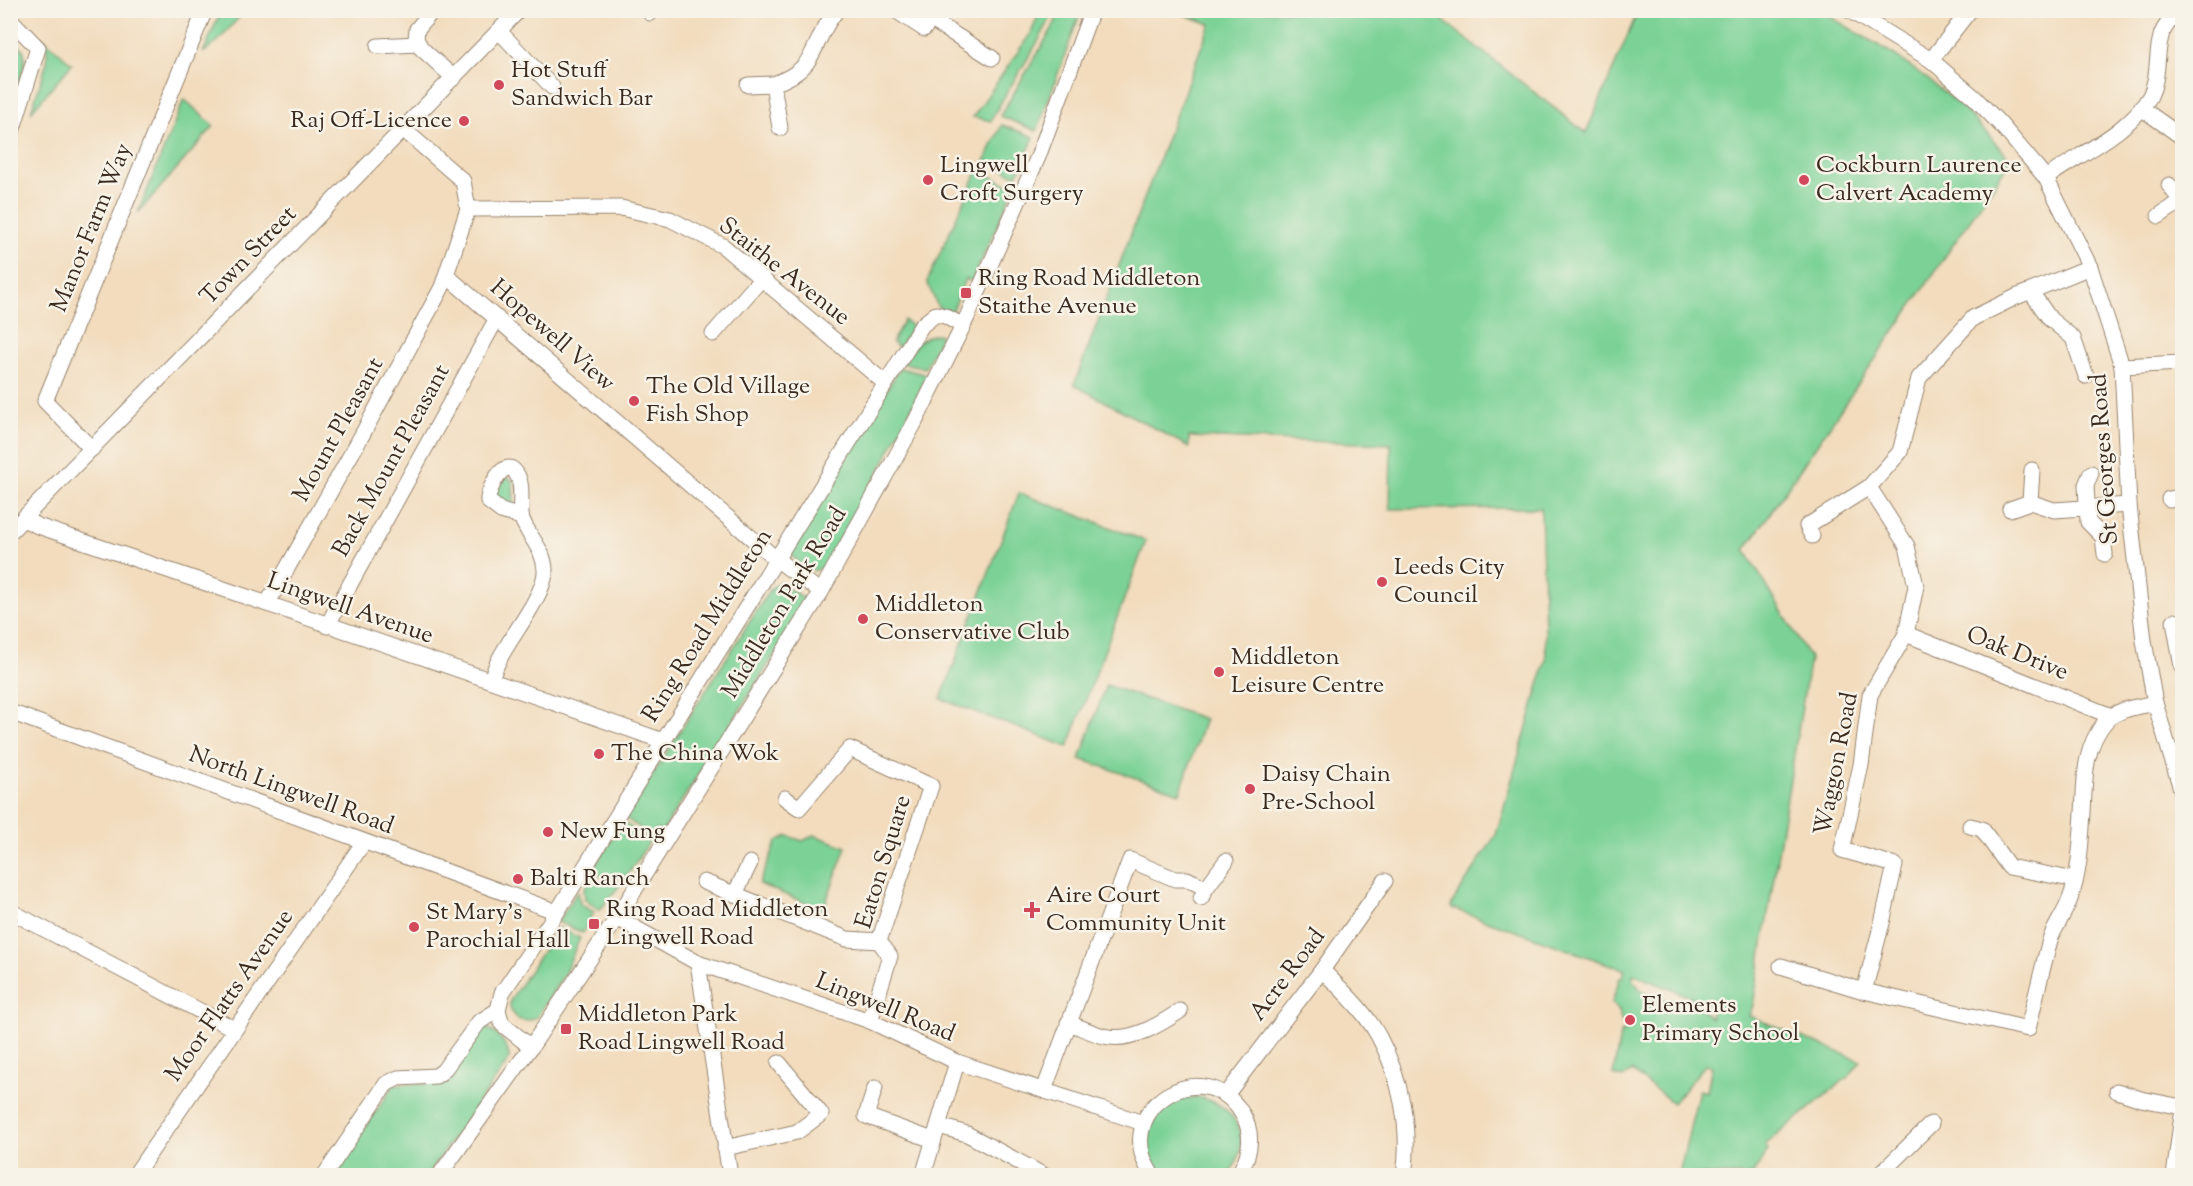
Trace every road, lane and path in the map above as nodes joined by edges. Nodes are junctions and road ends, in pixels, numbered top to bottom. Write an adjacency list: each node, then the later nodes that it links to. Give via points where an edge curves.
1 (205, 10): 42 (street, Manor Farm Way, via 45,401)
2 (432, 10): 13 (street, via 417,29)
3 (519, 10): 12 (street, Town Street)
4 (837, 10): 18 (street, via 800,71)
5 (895, 10): 10 (street, via 924,29)
6 (1092, 10): 36 (street, Middleton Park Road, via 1038,157)
7 (1849, 10): 16 (street, St Georges Road)
8 (1971, 10): 16 (street)
9 (2171, 13): 21 (street, via 2162,33 2151,94)
10 (933, 15): 15 (street)
11 (14, 17): 25 (street, via 38,48)
12 (499, 31): 17 (street, Town Street); 20 (street)
13 (418, 44): 14 (street); 17 (street)
14 (378, 46)
15 (992, 58)
16 (1931, 60): 26 (street, St Georges Road, via 2001,124)
17 (454, 78): 23 (street, Town Street)
18 (773, 84): 19 (street); 22 (street)
19 (748, 85)
20 (552, 87)
21 (2141, 108): 24 (street); 26 (street, via 2128,123)
22 (780, 128)
23 (404, 129): 29 (street, via 463,181); 42 (street, Town Street)
24 (2182, 137)
25 (10, 138)
26 (2046, 178): 31 (street, St Georges Road)
27 (2169, 185): 28 (street)
28 (2182, 201): 30 (street)
29 (468, 209): 32 (street, Mount Pleasant); 33 (street, Staithe Avenue, via 621,208 670,219 723,246)
30 (2159, 216)
31 (2090, 267): 34 (street); 39 (street, St Georges Road)
32 (447, 276): 35 (street, Hopewell View); 57 (street, Mount Pleasant)
33 (762, 278): 37 (street); 41 (street, Staithe Avenue)
34 (2031, 292): 40 (street, via 2050,319 2073,338); 45 (street, via 1973,318 1919,378 1900,452)
35 (497, 318): 55 (street, Hopewell View); 59 (street, Back Mount Pleasant)
36 (963, 326): 41 (street, Ring Road Middleton, via 936,314 922,325); 56 (street, Middleton Park Road)
37 (713, 334)
38 (2182, 363): 39 (street)
39 (2122, 366): 47 (street, St Georges Road)
40 (2086, 376)
41 (885, 383): 55 (street, Ring Road Middleton)
42 (92, 449): 51 (street, Town Street)
43 (2032, 470): 46 (street)
44 (2091, 473): 48 (street, via 2086,485)
45 (1869, 487): 53 (street, via 1807,526); 60 (street, Waggon Road, via 1906,546 1916,586)
46 (2030, 502): 48 (street, via 2054,510); 49 (street)
47 (2129, 505): 48 (street); 64 (street, St Georges Road, via 2144,641)
48 (2088, 507): 54 (street, via 2088,522 2103,537)
49 (2010, 509)
50 (521, 517): 63 (street, via 539,549 545,573)
51 (23, 519): 52 (street, Town Street); 57 (street, Lingwell Avenue)
52 (10, 532)
53 (1812, 536)
54 (2105, 554)
55 (776, 559): 56 (street, Hopewell View); 67 (street, Ring Road Middleton)
56 (821, 592): 80 (street, Middleton Park Road)
57 (267, 604): 59 (street, Lingwell Avenue)
58 (2174, 621): 61 (street)
59 (327, 626): 63 (street, Lingwell Avenue)
60 (1906, 634): 66 (street, Oak Drive); 85 (street, Waggon Road, via 1870,694 1861,765 1842,850 1895,865)
61 (2180, 644): 62 (street)
62 (2182, 666)
63 (491, 680): 67 (street, Lingwell Avenue)
64 (2156, 703): 66 (street); 68 (street, St Georges Road)
65 (10, 712): 71 (street, North Lingwell Road)
66 (2111, 716): 74 (street, via 2088,753)
67 (663, 741): 79 (street, Ring Road Middleton)
68 (2182, 792)
69 (784, 798): 81 (street, Eaton Square, via 800,808 850,749 931,786)
70 (1970, 826): 74 (street, via 1982,829 2009,867)
71 (364, 842): 79 (street, North Lingwell Road); 90 (street, Moor Flatts Avenue)
72 (1226, 861): 89 (street, via 1203,893 1187,879 1175,879 1130,860)
73 (750, 863): 77 (street)
74 (2075, 880): 85 (street, via 2051,938 2028,1029)
75 (1385, 881): 84 (street, Acre Road)
76 (704, 882): 77 (street)
77 (735, 894): 81 (street, via 847,939)
78 (10, 911): 90 (street)
79 (556, 912): 86 (street, Ring Road Middleton, via 502,993)
80 (617, 918): 82 (street, Lingwell Road); 91 (street, Middleton Park Road)
81 (879, 941): 88 (street, Eaton Square, via 890,956)
82 (698, 963): 88 (street, Lingwell Road); 103 (street)
83 (1781, 966): 85 (street)
84 (1322, 970): 97 (street, Acre Road); 113 (street, via 1362,1013 1389,1059 1404,1111)
85 (1864, 991)
86 (498, 1010): 91 (street, via 502,1024); 106 (street, via 480,1022 436,1076 398,1078 386,1084)
87 (1180, 1011): 89 (street, via 1140,1033 1124,1036 1106,1037)
88 (870, 1022): 92 (street, Lingwell Road)
89 (1068, 1023): 95 (street)
90 (234, 1029): 105 (street, Moor Flatts Avenue)
91 (531, 1047): 107 (street, Middleton Park Road)
92 (957, 1062): 95 (street, Lingwell Road); 102 (street)
93 (779, 1064): 103 (street, via 821,1114 797,1132)
94 (875, 1088): 102 (street, via 866,1116)
95 (1044, 1090): 100 (street, Lingwell Road)
96 (2117, 1091): 98 (street)
97 (1226, 1095): 100 (street, via 1205,1087 1179,1088 1157,1102); 112 (street, via 1240,1109 1249,1131 1249,1151)
98 (2182, 1107)
99 (2182, 1116): 104 (street)
100 (1143, 1123): 111 (street, via 1141,1149)
101 (1931, 1124): 114 (street)
102 (936, 1133): 109 (street); 110 (street, via 966,1134)
103 (725, 1148): 108 (street)
104 (2180, 1159): 115 (street)
105 (134, 1176)
106 (324, 1176)
107 (439, 1176)
108 (730, 1176)
109 (923, 1176)
110 (1045, 1176)
111 (1153, 1176)
112 (1238, 1176)
113 (1404, 1176)
114 (1878, 1176)
115 (2174, 1176)

